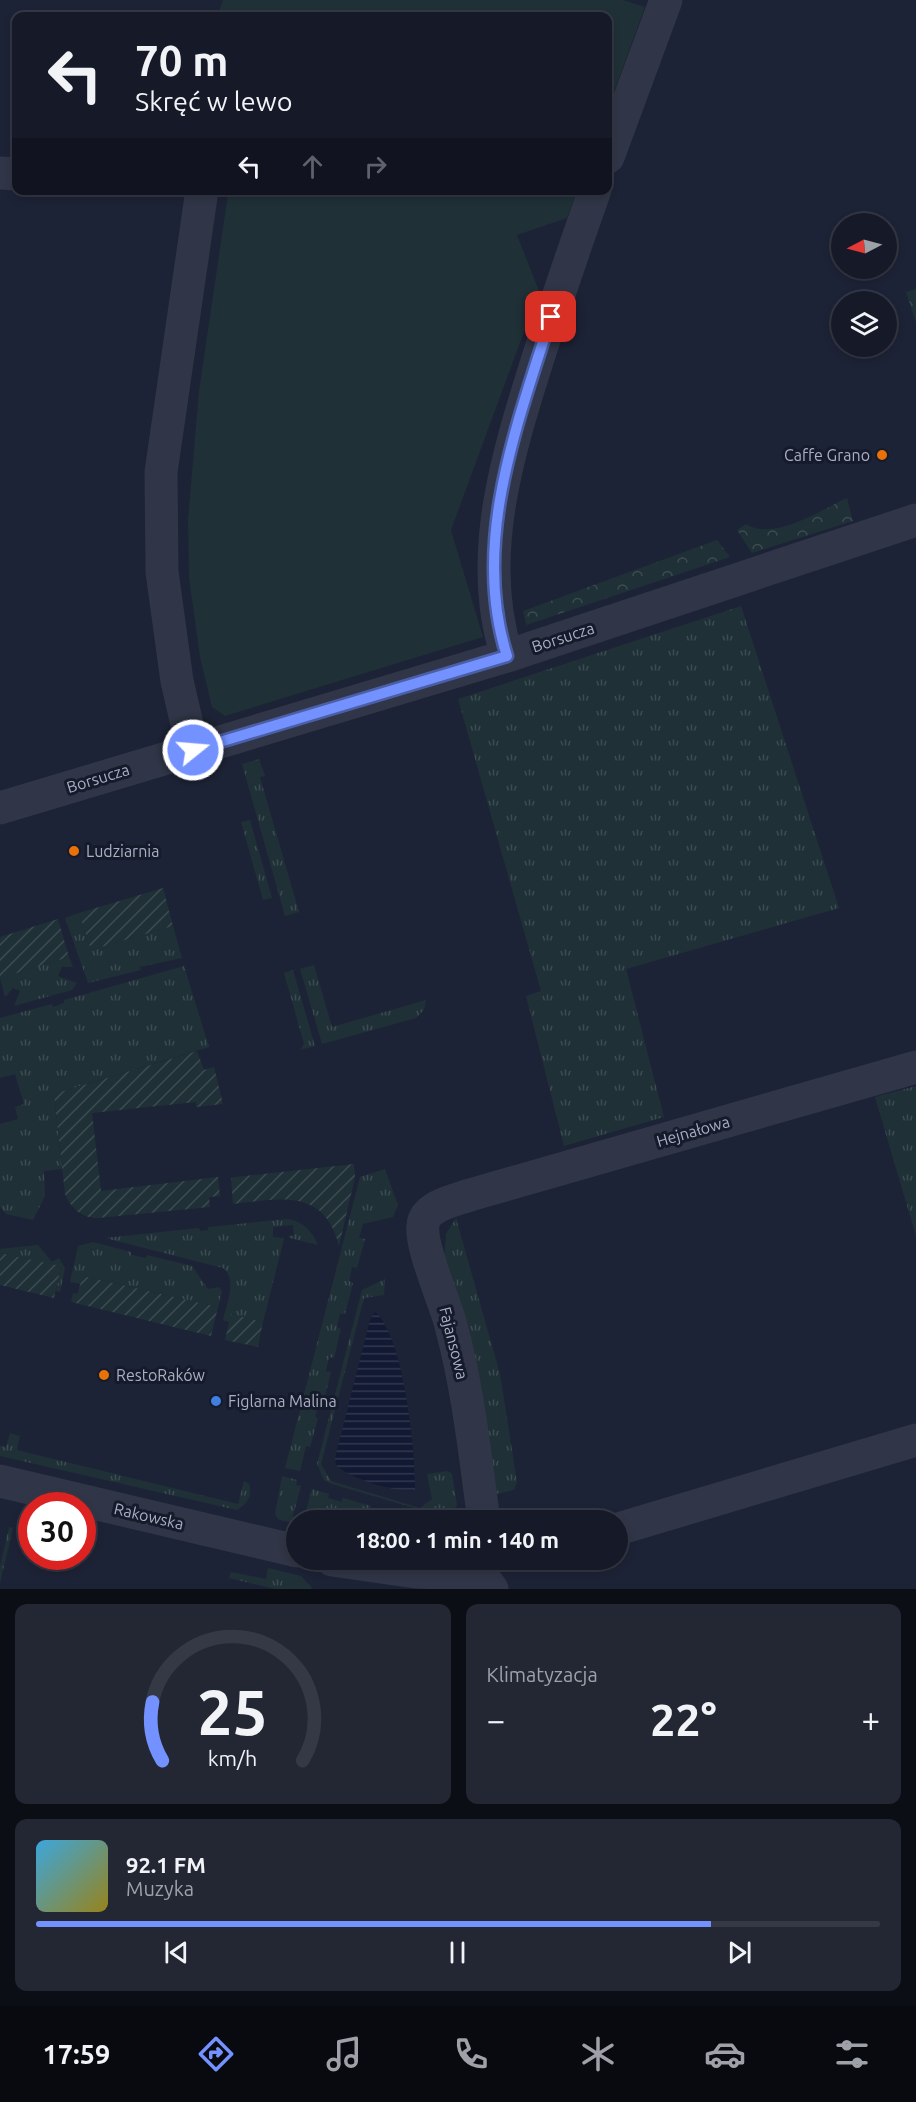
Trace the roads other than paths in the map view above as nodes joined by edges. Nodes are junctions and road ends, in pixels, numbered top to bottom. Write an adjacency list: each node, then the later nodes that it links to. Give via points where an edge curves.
1 (666, 0): 2 (street)
2 (612, 147)
3 (201, 195): 7 (street, via 160,472 162,572 177,681)
4 (593, 195): 6 (street, via 524,402 501,489 493,555 501,638)
5 (916, 520): 6 (street, Borsucza)
6 (507, 656): 7 (street, Borsucza)
7 (193, 750): 8 (street, Borsucza)
8 (0, 808)
9 (916, 1067): 10 (street, Hejnałowa)
10 (470, 1195): 13 (street, Fajansowa, via 442,1204 422,1224 466,1389)
11 (916, 1440): 14 (street)
12 (0, 1481): 15 (street, Rakowska)
13 (482, 1510)
14 (628, 1526)
15 (286, 1548)
16 (339, 1571): 17 (street, via 466,1574 485,1580)
17 (492, 1589)

